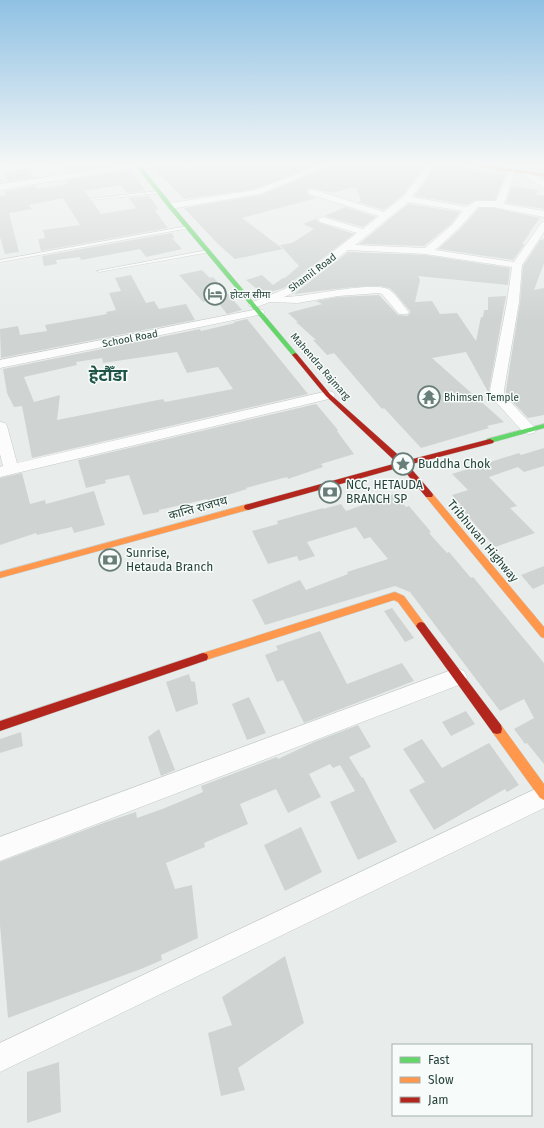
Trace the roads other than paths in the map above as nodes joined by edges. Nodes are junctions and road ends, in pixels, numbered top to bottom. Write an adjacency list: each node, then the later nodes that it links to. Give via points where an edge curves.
1 (179, 217): 5 (main road, Mahendra Rajmarg)
2 (383, 217): 7 (street, Shamil Road)
3 (464, 217): 10 (street)
4 (322, 220): 7 (street)
5 (188, 227): 9 (main road, Mahendra Rajmarg); 11 (lane)
6 (543, 227): 12 (street)
7 (364, 232): 8 (street, Shamil Road)
8 (346, 247): 10 (street); 14 (street, Shamil Road, via 289,291)
9 (208, 250): 13 (lane); 15 (main road, Mahendra Rajmarg)
10 (428, 251): 12 (street)
11 (0, 261)
12 (517, 265): 21 (street, via 497,390 499,397)
13 (99, 271)
14 (268, 300): 15 (street, Shamil Road); 16 (street, via 298,300 338,293 380,290 386,292)
15 (257, 308): 17 (street, School Road); 18 (main road, Mahendra Rajmarg)
16 (403, 312)
17 (0, 364)
18 (328, 395): 22 (main road, Mahendra Rajmarg); 23 (street)
19 (0, 426): 23 (street)
20 (544, 426): 21 (main road)
21 (529, 430): 22 (main road)
22 (403, 464): 24 (main road, कान्ति राजपथ); 25 (main road, Tribhuvan Highway)
23 (6, 470)
24 (0, 575)
25 (544, 634)
26 (456, 677): 27 (main road, via 401,600 395,596 176,665); 28 (main road); 29 (street)
27 (0, 726)
28 (544, 795): 30 (street)
29 (0, 849)
30 (0, 1058)

